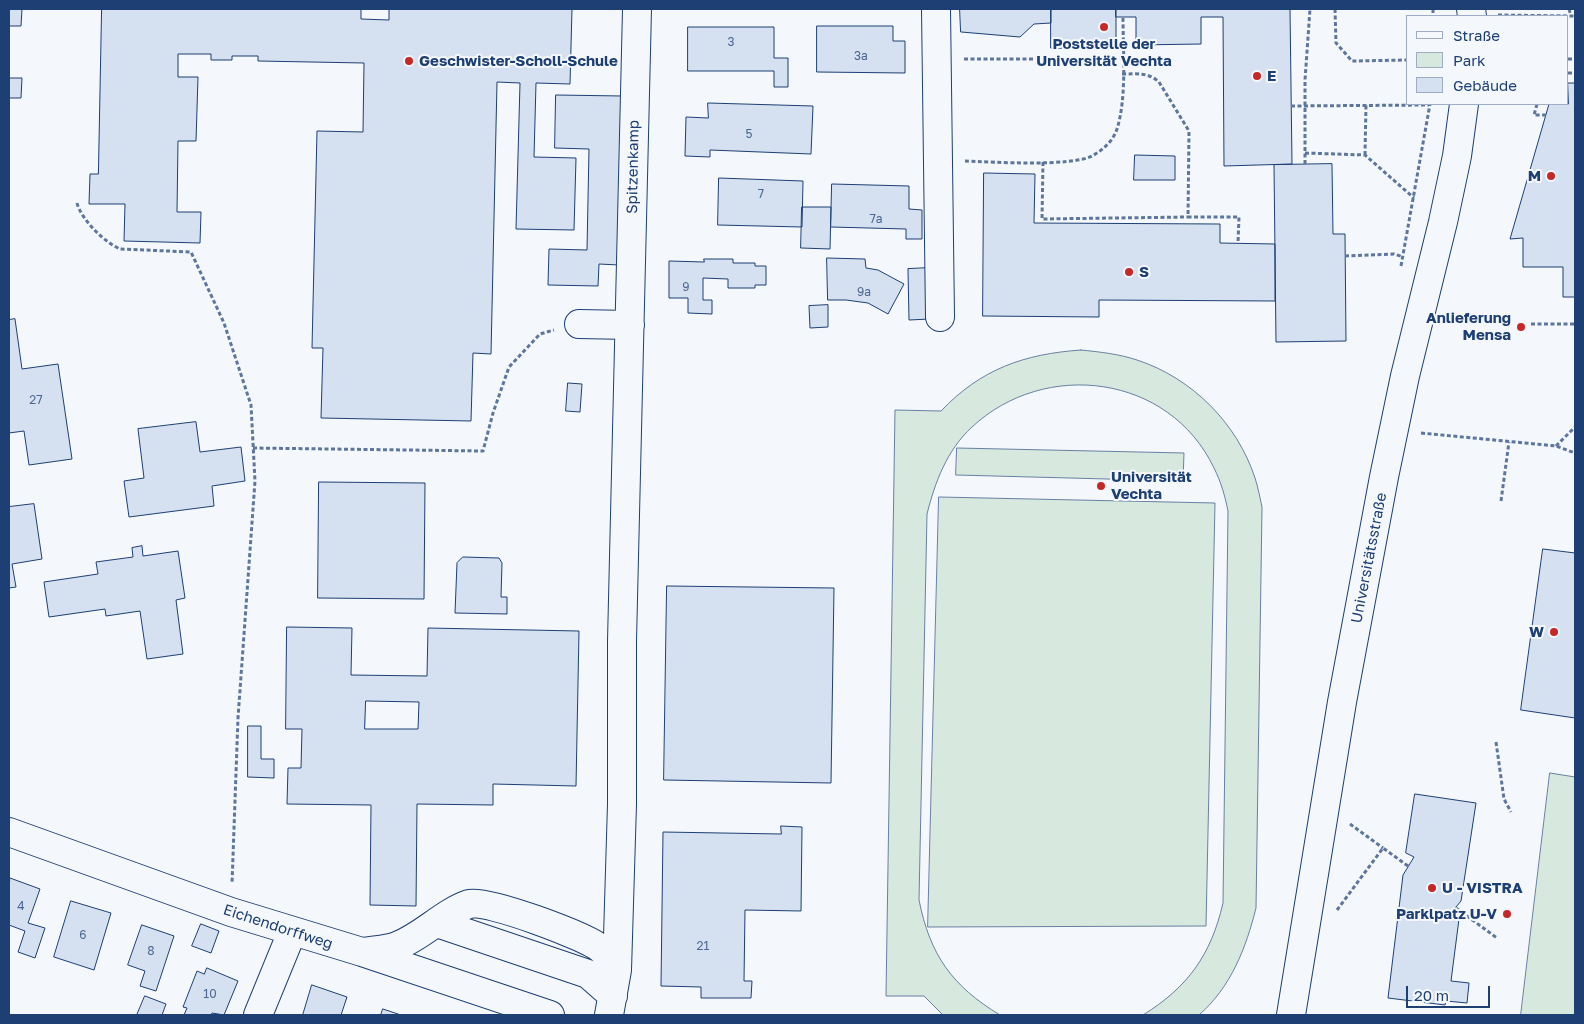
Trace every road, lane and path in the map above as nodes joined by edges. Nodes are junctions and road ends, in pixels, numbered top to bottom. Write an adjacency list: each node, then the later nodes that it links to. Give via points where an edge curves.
1 (637, 9): 36 (street, Spitzenkamp)
2 (936, 9): 10 (street)
3 (1310, 9): 19 (path)
4 (1335, 9): 12 (path, via 1336,43 1352,61)
5 (1569, 9): 8 (path)
6 (1472, 13): 7 (path)
7 (1493, 15)
8 (1573, 16)
9 (1123, 17): 13 (path)
10 (937, 59): 11 (path); 23 (street)
11 (1056, 59)
12 (1406, 60)
13 (1122, 74): 24 (path, via 1120,113 1108,145 1091,157); 28 (path, via 1152,75 1189,132)
14 (1366, 105): 15 (path); 19 (path); 22 (path)
15 (1429, 105)
16 (1464, 105): 37 (street, Universitätsstraße, via 1444,222)
17 (1537, 105): 20 (path, via 1534,115)
18 (1292, 106): 19 (path)
19 (1304, 106): 21 (path)
20 (1546, 115)
21 (1305, 153): 22 (path); 25 (path)
22 (1365, 155): 26 (path)
23 (937, 161): 24 (path); 32 (street)
24 (1043, 162): 28 (path, via 1042,219)
25 (1305, 164)
26 (1414, 198)
27 (77, 203): 41 (path, via 80,213 111,245 120,249 191,252 224,323 251,405)
28 (1188, 217): 29 (path, via 1239,217)
29 (1238, 243)
30 (1345, 256): 31 (path, via 1394,254)
31 (1403, 257)
32 (940, 317)
33 (579, 324): 36 (street); 41 (path, via 540,334 509,367 483,451)
34 (1531, 324): 35 (path)
35 (1575, 324)
36 (630, 325): 56 (street, Spitzenkamp)
37 (1394, 427): 39 (path); 59 (street, Universitätsstraße, via 1342,702)
38 (1575, 427): 40 (path)
39 (1509, 442): 40 (path); 43 (path)
40 (1556, 446): 42 (path)
41 (253, 448): 52 (path, via 255,481 238,718)
42 (1575, 452)
43 (1502, 501)
44 (1496, 742): 45 (path, via 1504,800)
45 (1511, 812)
46 (1348, 823): 48 (path)
47 (9, 832): 52 (street, Eichendorffweg)
48 (1383, 848): 49 (path); 51 (path)
49 (1408, 866)
50 (1456, 908): 54 (path)
51 (1337, 911)
52 (231, 912): 53 (street, Eichendorffweg)
53 (292, 932): 55 (street, Eichendorffweg); 57 (street)
54 (1497, 938)
55 (362, 952): 56 (street, via 397,946 472,902 487,904 577,936 601,948); 58 (street, Eichendorffweg)
56 (613, 994)
57 (258, 1015)
58 (550, 1015)
59 (1291, 1015)

